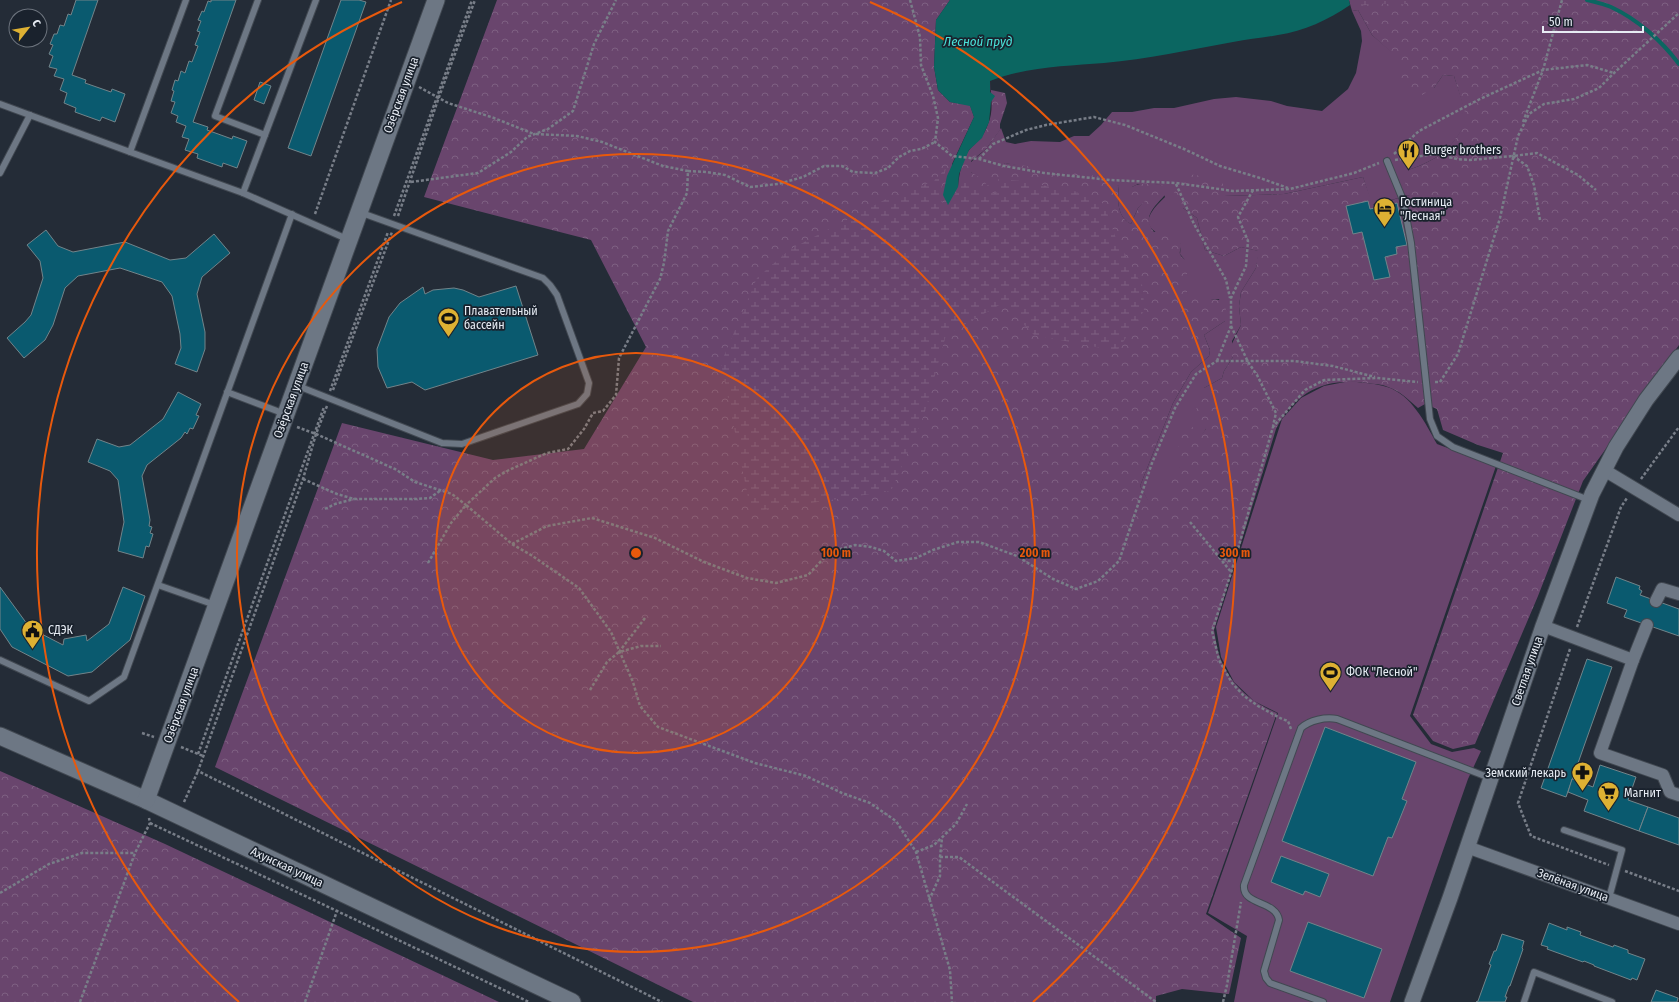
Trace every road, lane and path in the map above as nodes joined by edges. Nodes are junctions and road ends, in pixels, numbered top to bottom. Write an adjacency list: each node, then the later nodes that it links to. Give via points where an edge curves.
1 (186, 0): 22 (lane)
2 (258, 0): 19 (lane, via 215,116)
3 (316, 0): 19 (lane)
4 (391, 0): 37 (path)
5 (436, 0): 14 (main road, Озёрская улица)
6 (472, 0): 15 (path)
7 (475, 0): 15 (path)
8 (616, 0): 18 (path, via 594,44 573,111 548,129)
9 (910, 0): 21 (path, via 920,37 921,65 938,118)
10 (1562, 0): 12 (path)
11 (1679, 13): 13 (path)
12 (1543, 70): 13 (path, via 1587,65); 20 (path); 25 (path, via 1419,131)
13 (1614, 73): 20 (path, via 1599,88 1574,99 1544,104 1529,114)
14 (406, 80): 15 (path); 34 (main road, Озёрская улица)
15 (438, 96): 18 (path, via 448,104); 28 (path); 38 (path)
16 (0, 104): 17 (lane)
17 (30, 115): 22 (lane); 27 (lane)
18 (535, 134): 26 (path, via 577,136 602,142 663,166); 28 (path, via 478,172)
19 (265, 135): 33 (lane)
20 (1518, 136): 23 (path)
21 (936, 142): 24 (path, via 952,156); 26 (path, via 899,157 888,168 875,173 853,172 842,166 824,166 803,177 778,184 750,187 725,175)
22 (130, 152): 33 (lane)
23 (1513, 156): 25 (path, via 1470,160 1435,154); 32 (path, via 1537,153 1578,175); 36 (path, via 1528,166); 46 (path, via 1500,218 1458,354 1440,382)
24 (979, 159): 29 (path, via 1044,173); 30 (path, via 993,144 1026,130 1094,117 1124,125 1220,166)
25 (1387, 161): 30 (path, via 1354,173); 46 (lane, via 1403,200 1411,243)
26 (688, 172): 60 (path, via 687,193 668,231 660,279 619,358 616,395 603,411 593,413 568,448 547,453 509,470 495,478)
27 (0, 173)
28 (411, 182): 38 (path)
29 (1176, 183): 31 (path, via 1233,191); 40 (path, via 1194,224 1226,280)
30 (1290, 189): 31 (path)
31 (1252, 190): 40 (path, via 1238,217 1248,241 1246,266)
32 (1596, 190)
33 (243, 193): 35 (lane)
34 (359, 212): 38 (lane); 39 (main road, Озёрская улица)
35 (292, 214): 37 (lane); 48 (lane)
36 (1540, 220)
37 (312, 223): 39 (lane)
38 (393, 224): 49 (path); 49 (lane, via 543,278 557,295 589,383 587,394 578,404 462,444 442,443)
39 (349, 240): 47 (main road, Озёрская улица)
40 (1231, 298): 41 (path)
41 (1231, 326): 43 (path); 44 (path)
42 (1679, 357): 54 (street, Светлая улица, via 1646,400)
43 (1217, 361): 44 (path); 64 (path, via 1196,374 1175,408 1152,463 1119,561 1098,581 1076,589 1053,579 1017,556 979,542 958,542 916,558 896,560 884,551 855,545 837,550 825,557 808,574 776,583 740,575 704,562 655,538 592,518 547,526)
44 (1248, 362): 45 (path, via 1294,361 1333,366); 51 (path, via 1276,413)
45 (1377, 378): 46 (path); 51 (path, via 1324,380 1305,390)
46 (1426, 383): 59 (lane, via 1430,419 1437,436 1453,447)
47 (297, 385): 49 (lane); 50 (main road, Озёрская улица)
48 (228, 392): 50 (lane); 69 (lane)
49 (329, 398): 53 (path); 84 (path)
50 (285, 418): 53 (path); 72 (main road, Озёрская улица)
51 (1273, 427): 66 (path)
52 (1679, 427): 56 (path)
53 (316, 434): 55 (path); 57 (path, via 395,469 415,482)
54 (1604, 470): 56 (street); 59 (street, Светлая улица)
55 (303, 479): 58 (path); 108 (path, via 198,772)
56 (1635, 488): 62 (street); 76 (path, via 1621,507)
57 (441, 490): 58 (path, via 430,498); 60 (path, via 452,494)
58 (354, 499): 61 (path)
59 (1589, 500): 75 (street, Светлая улица)
60 (466, 505): 64 (path); 67 (path, via 451,523)
61 (325, 509)
62 (1678, 511)
63 (1190, 522): 65 (path)
64 (512, 544): 78 (path, via 579,588 611,632)
65 (1219, 557): 66 (path, via 1229,561); 68 (path)
66 (1234, 559): 68 (path)
67 (428, 563)
68 (1231, 573): 82 (path, via 1212,631 1219,660 1232,683 1244,696 1288,721)
69 (158, 585): 72 (lane); 79 (lane, via 124,677 89,701)
70 (1679, 594): 71 (street, via 1662,589)
71 (1656, 601)
72 (216, 606): 87 (main road, Озёрская улица)
73 (646, 618): 78 (path)
74 (1647, 625): 80 (street)
75 (1543, 626): 76 (street); 85 (street, Светлая улица)
76 (1574, 638): 80 (street); 96 (path, via 1518,803 1531,836)
77 (661, 646): 78 (path, via 641,646)
78 (619, 652): 81 (path, via 607,662); 93 (path, via 633,682 640,706 658,727 755,763 806,776 870,803 896,821)
79 (0, 660)
80 (1634, 660): 86 (street, via 1600,753 1663,775 1670,792)
81 (590, 690)
82 (1292, 733)
83 (0, 736): 87 (main road, Ахунская улица)
84 (198, 754)
85 (1490, 778): 92 (street, Светлая улица); 112 (lane, via 1337,719 1329,718 1307,723 1301,728 1243,892 1278,914 1279,920 1264,971 1266,978 1270,983)
86 (1679, 795)
87 (146, 800): 89 (path); 107 (main road, Ахунская улица)
88 (967, 804): 91 (path, via 956,824)
89 (150, 823): 94 (path); 102 (path)
90 (1564, 830): 96 (lane, via 1622,850)
91 (942, 837): 93 (path, via 934,845); 95 (path)
92 (1467, 847): 99 (street, Зелёная улица); 113 (street, Светлая улица)
93 (916, 852): 101 (path)
94 (135, 854): 98 (path, via 82,853 49,864); 104 (path)
95 (940, 857): 101 (path, via 940,876); 110 (path, via 960,857)
96 (1617, 868): 97 (path); 99 (lane)
97 (1679, 891)
98 (0, 893)
99 (1608, 898): 103 (street, Зелёная улица)
100 (1241, 899): 111 (path)
101 (929, 900): 109 (path, via 950,970)
102 (338, 911): 105 (path); 106 (path)
103 (1679, 924)
104 (80, 1002)
105 (306, 1002)
106 (529, 1002)
107 (572, 1002)
108 (662, 1002)
109 (952, 1002)
110 (1156, 1002)
111 (1223, 1002)
112 (1323, 1002)
113 (1412, 1002)
114 (1524, 1002): 115 (lane, via 1534,972)
115 (1612, 1002)

